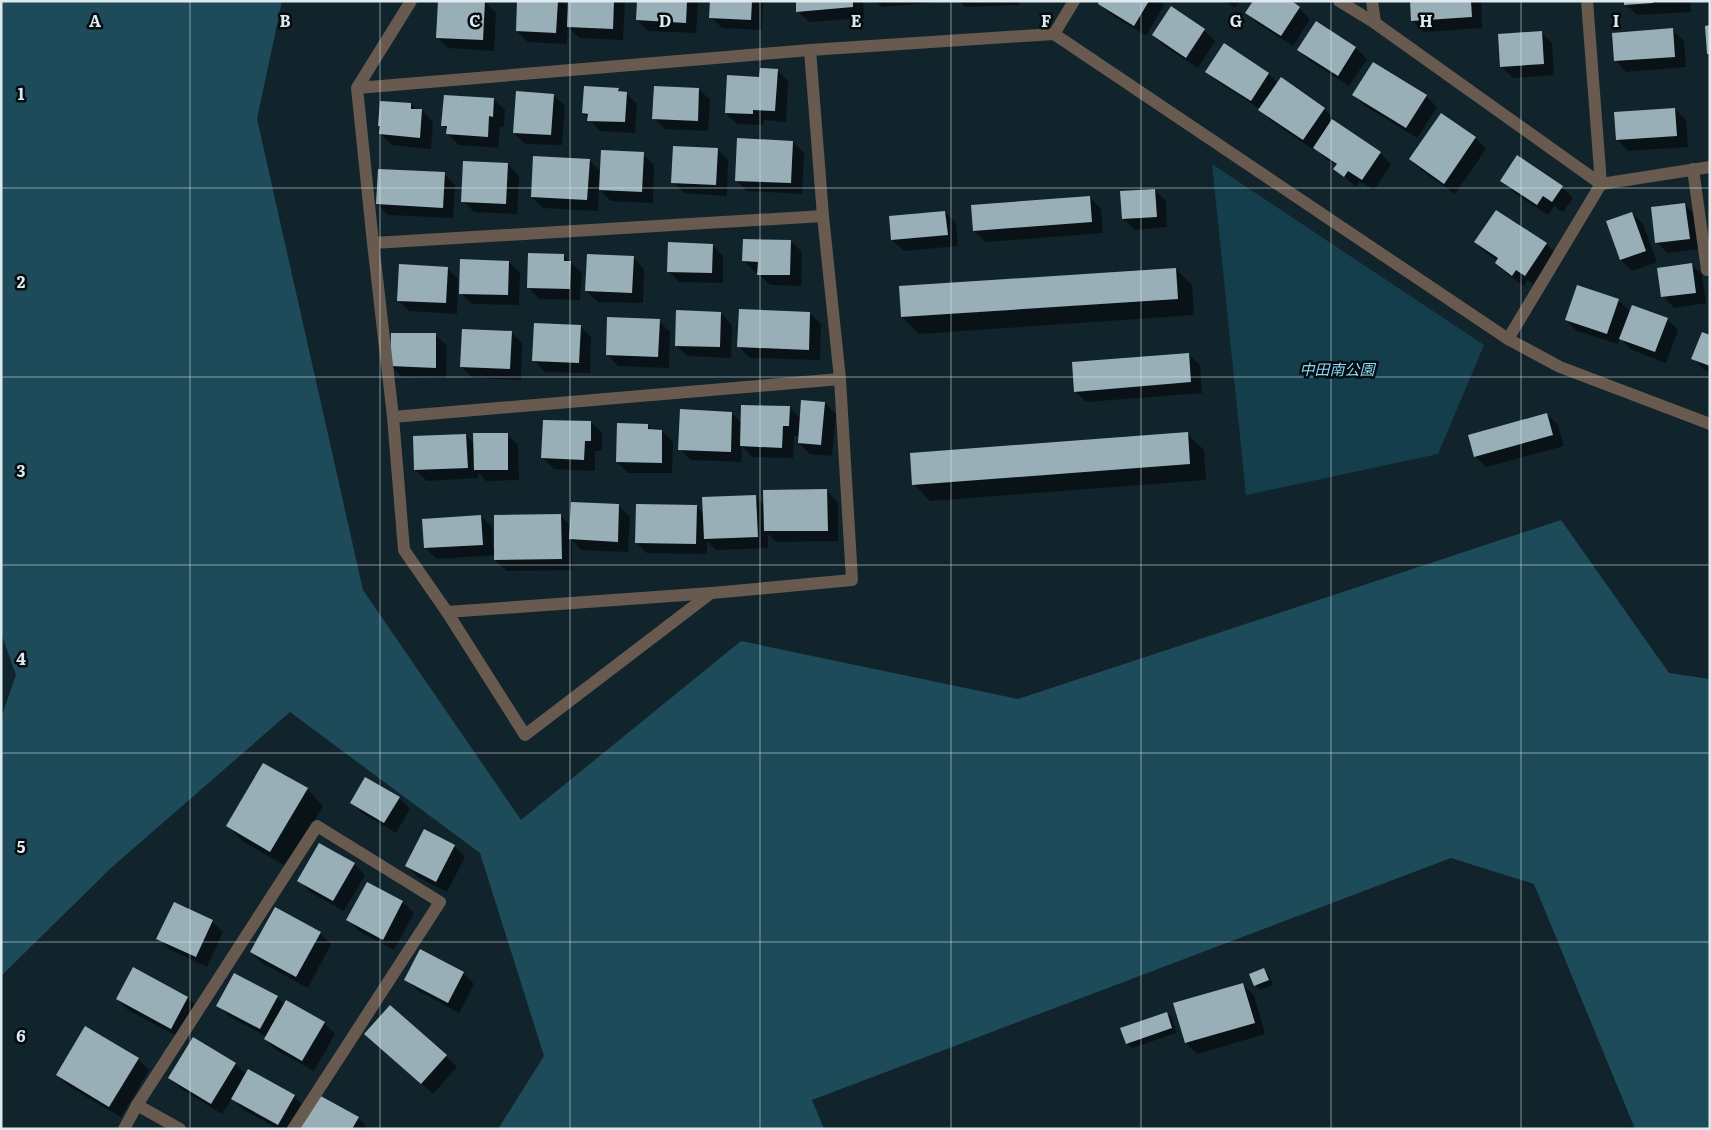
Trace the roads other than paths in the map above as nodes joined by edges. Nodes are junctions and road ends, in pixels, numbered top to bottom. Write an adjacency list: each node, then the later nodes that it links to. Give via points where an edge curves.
1 (411, 1): 9 (street)
2 (1074, 1): 7 (street)
3 (1339, 1): 6 (street)
4 (1372, 1): 6 (street)
5 (1587, 1): 12 (street)
6 (1375, 24): 12 (street)
7 (1054, 34): 8 (street); 16 (street)
8 (810, 50): 9 (street); 13 (street)
9 (357, 88): 14 (street)
10 (1710, 167): 11 (street)
11 (1693, 169): 12 (street); 15 (street)
12 (1601, 184): 16 (street)
13 (823, 216): 14 (street); 17 (street)
14 (373, 243): 18 (street)
15 (1708, 270)
16 (1508, 339): 19 (street, via 1560,368)
17 (840, 380): 18 (street); 20 (street, via 852,580)
18 (393, 417): 21 (street, via 404,550)
19 (1710, 424)
20 (712, 593): 21 (street); 21 (street, via 525,735)
21 (447, 612)
22 (137, 1105): 23 (street); 24 (street); 25 (street, via 317,826 440,902)
23 (124, 1129)
24 (180, 1129)
25 (293, 1129)

